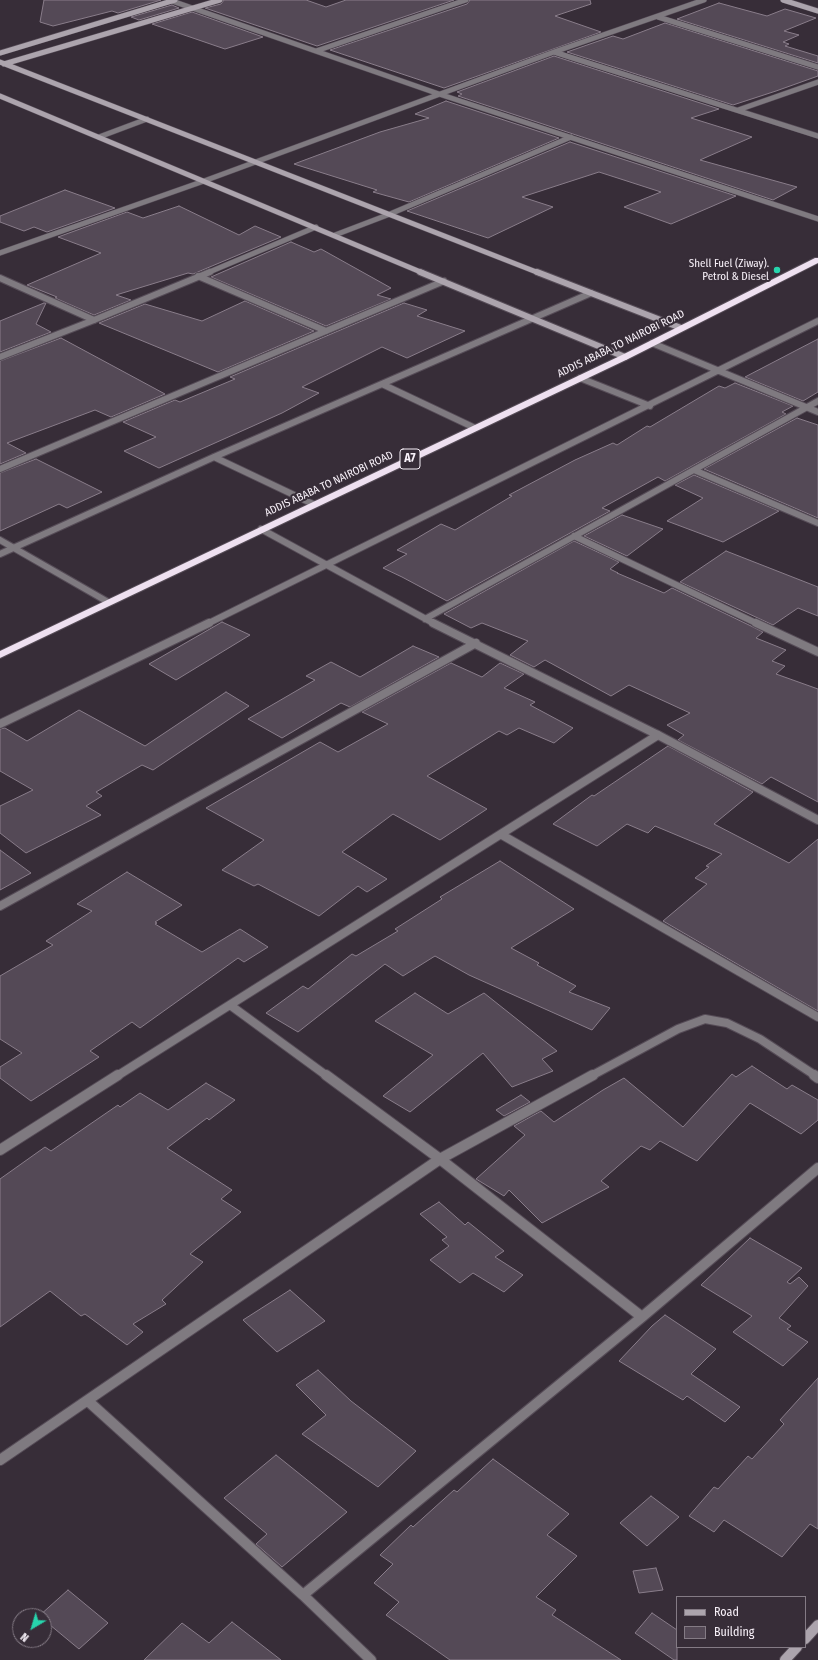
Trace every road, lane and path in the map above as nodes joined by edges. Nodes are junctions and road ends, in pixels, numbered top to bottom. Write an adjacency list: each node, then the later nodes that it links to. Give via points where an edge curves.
1 (172, 0): 6 (street); 11 (street)
2 (220, 0): 6 (street)
3 (466, 0): 9 (street)
4 (704, 0): 8 (street)
5 (783, 0): 7 (street)
6 (192, 8): 9 (street); 12 (street)
7 (818, 10)
8 (658, 17): 10 (street); 13 (street)
9 (316, 51): 15 (street)
10 (554, 52): 15 (street); 17 (street)
11 (0, 53)
12 (2, 64): 18 (street)
13 (818, 67)
14 (818, 82): 17 (street)
15 (439, 94): 21 (street); 22 (street)
16 (0, 96): 20 (street)
17 (738, 110): 19 (street)
18 (147, 119): 20 (street); 22 (street)
19 (818, 136)
20 (99, 137): 23 (street)
21 (571, 137): 24 (street); 25 (street)
22 (256, 162): 23 (street); 24 (street)
23 (204, 181): 26 (street); 28 (street)
24 (390, 214): 27 (street); 33 (street)
25 (818, 219)
26 (316, 227): 27 (street); 30 (street)
27 (335, 235): 32 (street)
28 (0, 253)
29 (818, 260): 37 (highway, ADDIS ABABA TO NAIROBI ROAD / A7)
30 (198, 276): 35 (street); 38 (street)
31 (0, 278): 35 (street)
32 (444, 281): 34 (street); 38 (street)
33 (591, 293): 34 (street); 37 (street)
34 (534, 318): 40 (street); 44 (street)
35 (94, 320): 41 (street)
36 (818, 321): 42 (street)
37 (681, 328): 39 (highway, ADDIS ABABA TO NAIROBI ROAD / A7)
38 (326, 331): 51 (street)
39 (652, 343): 40 (highway, ADDIS ABABA TO NAIROBI ROAD / A7); 42 (street)
40 (625, 356): 43 (highway, ADDIS ABABA TO NAIROBI ROAD / A7)
41 (0, 357)
42 (720, 371): 46 (street); 47 (street)
43 (580, 378): 46 (street); 49 (highway, ADDIS ABABA TO NAIROBI ROAD / A7)
44 (382, 384): 49 (street); 50 (street)
45 (818, 401): 47 (street)
46 (650, 406): 60 (street)
47 (806, 407): 48 (street); 52 (street)
48 (818, 412)
49 (475, 428): 53 (highway, ADDIS ABABA TO NAIROBI ROAD / A7)
50 (214, 457): 53 (street); 58 (street)
51 (0, 469)
52 (694, 470): 54 (street); 56 (street)
53 (313, 504): 55 (highway, ADDIS ABABA TO NAIROBI ROAD / A7)
54 (818, 523)
55 (261, 529): 60 (street); 61 (highway, ADDIS ABABA TO NAIROBI ROAD / A7)
56 (574, 536): 62 (street); 64 (street)
57 (0, 540): 58 (street)
58 (13, 548): 59 (street); 61 (street)
59 (0, 554)
60 (328, 565): 62 (street); 66 (street)
61 (108, 602): 65 (highway, ADDIS ABABA TO NAIROBI ROAD / A7)
62 (425, 619): 63 (street)
63 (476, 643): 67 (street); 70 (street)
64 (818, 652)
65 (0, 655)
66 (0, 724)
67 (658, 735): 68 (street); 69 (street)
68 (818, 820)
69 (502, 835): 71 (street); 72 (street)
70 (0, 906)
71 (230, 1005): 74 (street); 75 (street)
72 (818, 1017)
73 (818, 1078): 75 (street, via 760,1039 727,1023 705,1019 678,1029)
74 (0, 1150)
75 (440, 1159): 77 (street); 78 (street)
76 (818, 1168): 77 (street)
77 (642, 1317): 80 (street)
78 (88, 1401): 79 (street); 80 (street)
79 (0, 1460)
80 (303, 1595): 84 (street)
81 (818, 1625): 82 (street)
82 (806, 1638)
83 (796, 1648): 85 (street)
84 (371, 1660)
85 (785, 1660)

